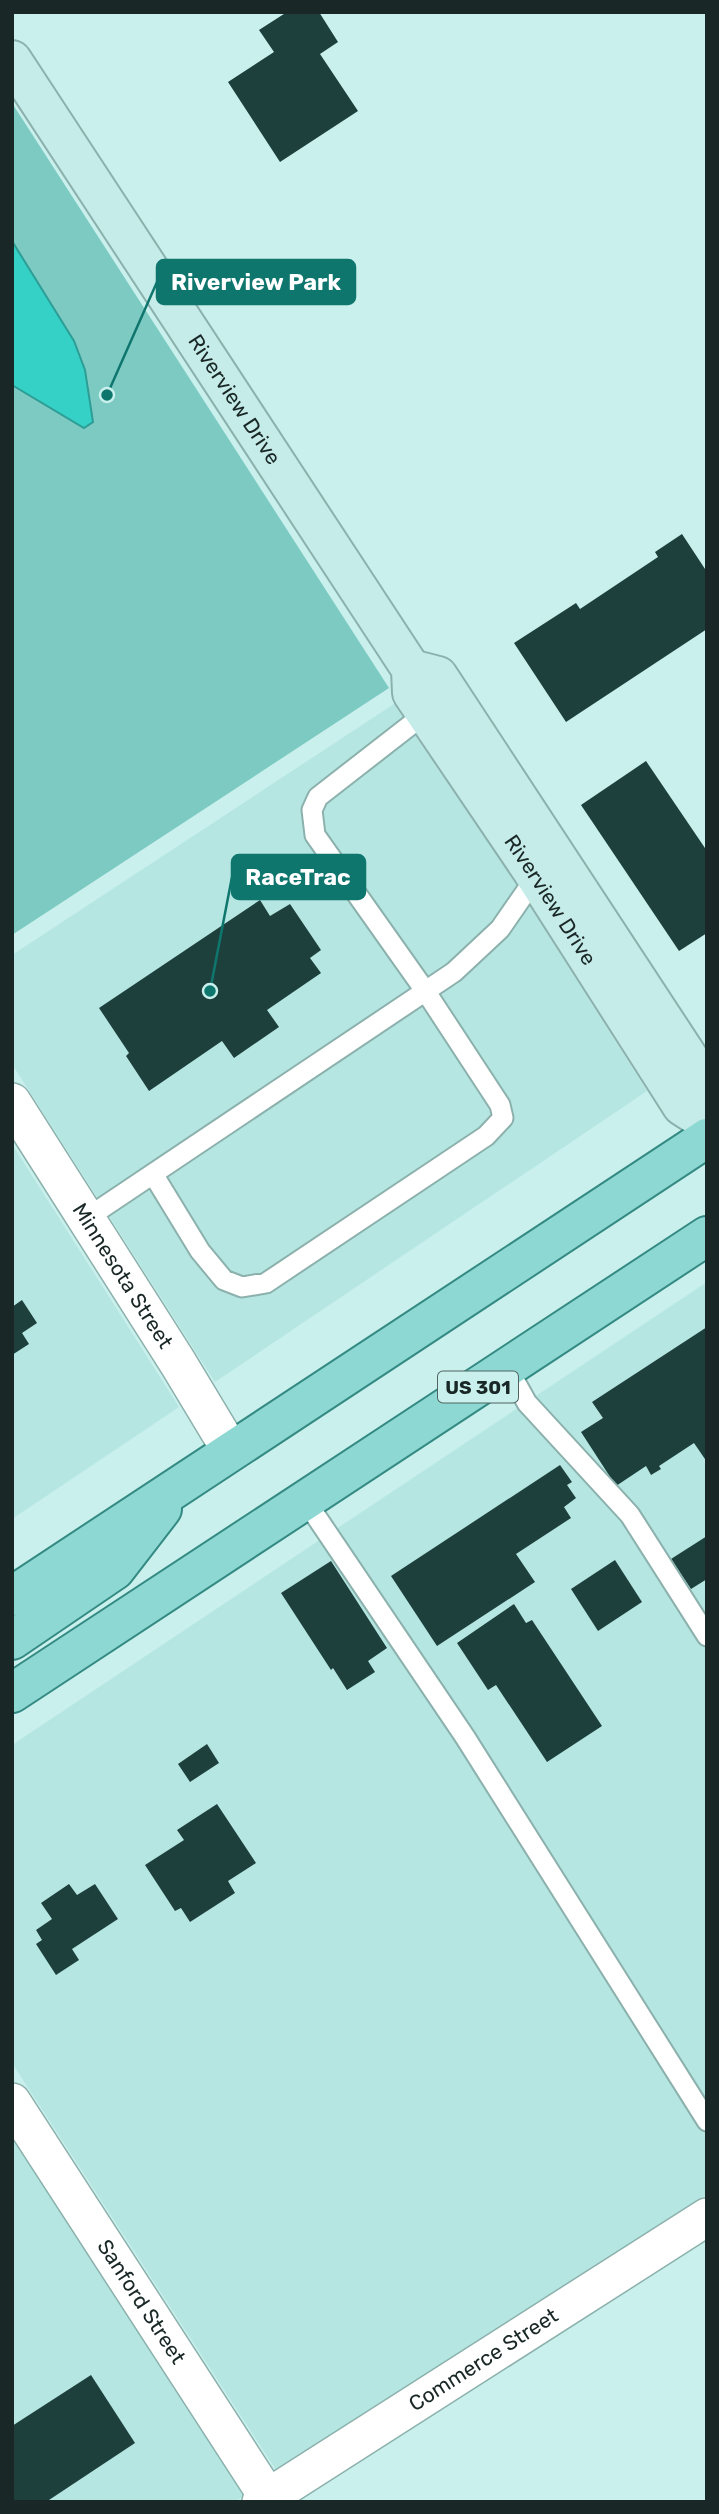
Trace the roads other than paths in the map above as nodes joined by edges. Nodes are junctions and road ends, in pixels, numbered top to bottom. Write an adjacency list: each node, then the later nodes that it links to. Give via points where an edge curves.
1 (12, 60): 2 (street, Riverview Drive)
2 (411, 669): 3 (street, Riverview Drive, via 412,693); 6 (street, Riverview Drive, via 438,676)
3 (426, 713): 4 (street, Riverview Drive); 5 (lane, via 318,797 313,810 315,835)
4 (536, 877): 5 (lane, via 500,929); 8 (street, Riverview Drive, via 682,1106)
5 (426, 992): 10 (lane); 10 (lane, via 500,1105 503,1118 486,1136 266,1283 242,1287 224,1280 200,1251)
6 (707, 1086)
7 (12, 1102): 11 (street, Minnesota Street)
8 (707, 1122)
9 (707, 1138): 14 (main road)
10 (153, 1174): 11 (lane)
11 (87, 1218): 14 (street, Minnesota Street)
12 (707, 1236): 13 (main road, US 301)
13 (507, 1367): 16 (main road, US 301); 18 (lane, via 527,1403 629,1516)
14 (231, 1451): 15 (main road)
15 (181, 1485): 17 (main road); 19 (main road, via 115,1570)
16 (306, 1500): 20 (main road, US 301); 22 (lane, via 465,1737)
17 (12, 1596)
18 (707, 1636)
19 (12, 1640)
20 (12, 1693)
21 (12, 2102): 24 (street, Sanford Street)
22 (707, 2121)
23 (707, 2217): 24 (street, Commerce Street)
24 (267, 2500)

